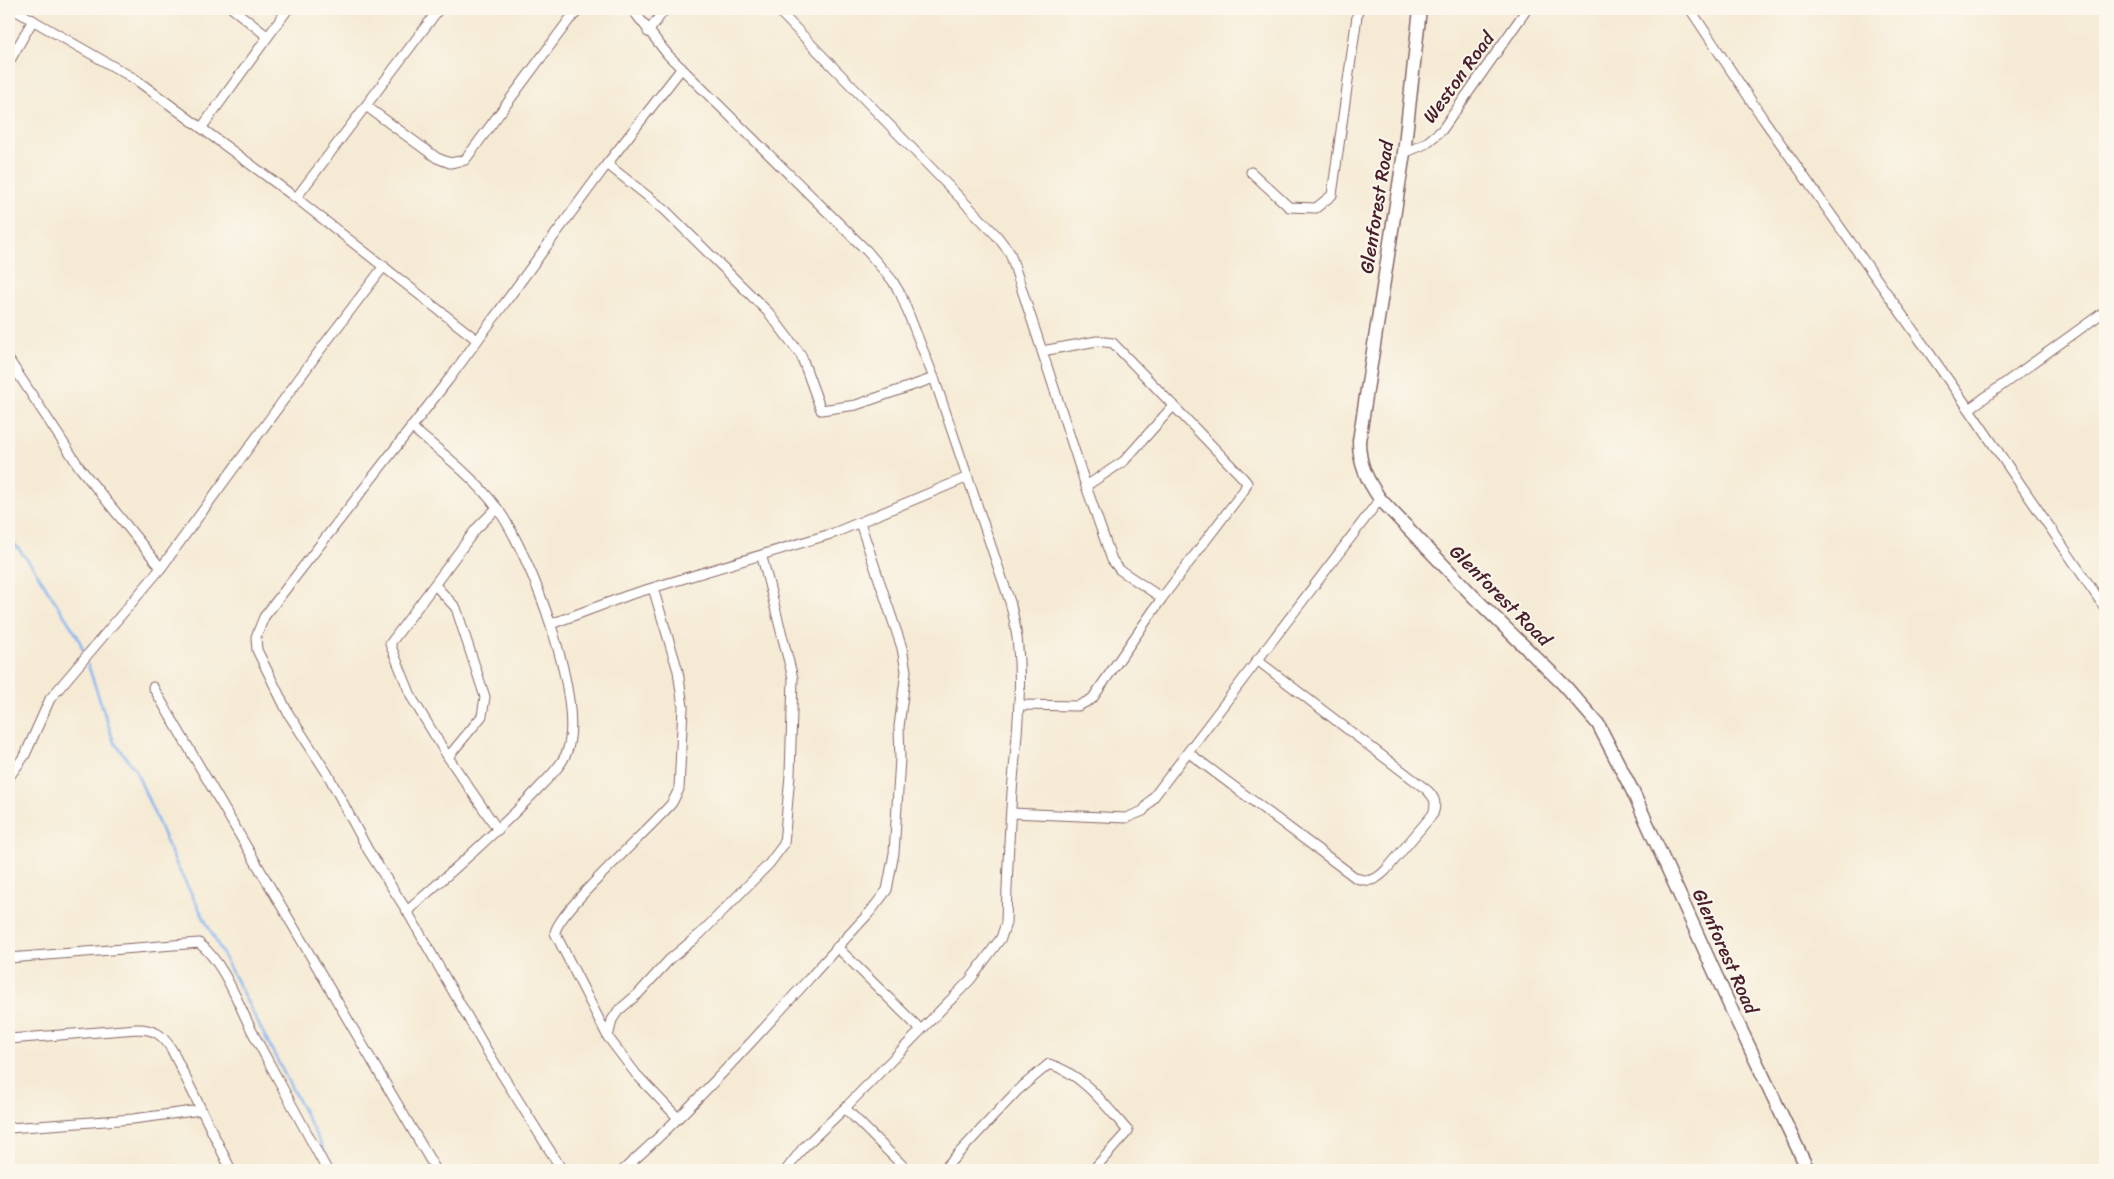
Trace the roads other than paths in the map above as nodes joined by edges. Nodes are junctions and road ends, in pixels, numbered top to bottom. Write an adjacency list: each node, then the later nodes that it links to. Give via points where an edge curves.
1 (13, 9): 13 (street)
2 (234, 9): 15 (street)
3 (288, 9): 15 (street)
4 (438, 9): 18 (street)
5 (580, 9): 18 (street, via 465,160 450,163 437,158)
6 (632, 9): 14 (street)
7 (665, 9): 14 (street)
8 (777, 9): 27 (street, via 1004,245 1014,262)
9 (1358, 9): 22 (street, via 1332,196 1316,208 1288,207)
10 (1420, 9): 20 (street, Glenforest Road)
11 (1527, 9): 20 (street, Weston Road, via 1442,130 1425,144)
12 (1690, 9): 31 (street, via 1754,106)
13 (33, 20): 16 (street); 19 (street, via 127,74)
14 (648, 32): 17 (street)
15 (267, 36): 19 (street)
16 (9, 62)
17 (682, 68): 21 (street); 29 (street, via 880,265 901,295)
18 (366, 106): 23 (street)
19 (202, 127): 23 (street)
20 (1404, 153): 35 (street, Glenforest Road, via 1359,441 1362,466)
21 (607, 164): 26 (street); 29 (street, via 665,210 769,313 801,355 821,410 856,405)
22 (1251, 172)
23 (296, 198): 24 (street)
24 (384, 266): 26 (street); 39 (street)
25 (2105, 311): 31 (street)
26 (477, 340): 32 (street)
27 (1042, 351): 30 (street, via 1108,341); 34 (street)
28 (9, 360): 39 (street, via 80,468)
29 (934, 378): 33 (street)
30 (1174, 405): 34 (street, via 1124,462); 42 (street, via 1246,483 1244,490)
31 (1969, 409): 43 (street)
32 (411, 427): 36 (street, via 476,484); 53 (street, via 264,618 256,642 288,713 310,744 368,850)
33 (968, 477): 37 (street); 47 (street, via 1015,620)
34 (1086, 486): 42 (street, via 1115,565)
35 (1380, 499): 45 (street); 72 (street, Glenforest Road, via 1564,685 1598,724 1632,790)
36 (497, 508): 40 (street, via 476,529); 44 (street, via 534,576)
37 (860, 523): 38 (street); 54 (street, via 902,648 906,681 899,728 894,853 887,890)
38 (762, 556): 41 (street); 57 (street, via 793,678 784,844 769,864 700,934 618,1011)
39 (162, 568): 50 (street, via 50,699 25,755)
40 (435, 585): 49 (street, via 456,608 485,697 482,716); 49 (street, via 390,644 412,698)
41 (653, 588): 44 (street); 57 (street, via 678,671 683,707 678,789 672,803 658,819 592,884 556,927 556,938)
42 (1162, 598): 47 (street, via 1088,702 1078,706)
43 (2105, 608)
44 (551, 624): 52 (street, via 571,709 570,744 566,756 552,773)
45 (1257, 660): 48 (street); 48 (street, via 1427,790 1436,805 1433,814 1378,878 1363,881)
46 (153, 688): 65 (street)
47 (1019, 705): 51 (street)
48 (1189, 753): 51 (street, via 1147,807 1136,815 1126,818)
49 (448, 757): 52 (street)
50 (9, 777)
51 (1011, 813): 56 (street, via 1006,922 1001,938 970,980)
52 (498, 830): 53 (street)
53 (407, 911): 66 (street, via 486,1049)
54 (837, 947): 56 (street); 61 (street)
55 (9, 958): 64 (street, via 199,943 237,999 252,1033)
56 (920, 1030): 59 (street)
57 (608, 1037): 61 (street, via 636,1074)
58 (9, 1039): 60 (street, via 154,1030 165,1038)
59 (845, 1108): 68 (street, via 803,1148); 69 (street)
60 (201, 1110): 62 (street, via 132,1119); 63 (street)
61 (678, 1118): 67 (street)
62 (9, 1128)
63 (231, 1170)
64 (327, 1170)
65 (436, 1170)
66 (562, 1170)
67 (622, 1170)
68 (786, 1170)
69 (907, 1170)
70 (942, 1170): 71 (street, via 1018,1090 1049,1064 1063,1068 1096,1095 1128,1131)
71 (1093, 1170)
72 (1808, 1170)

